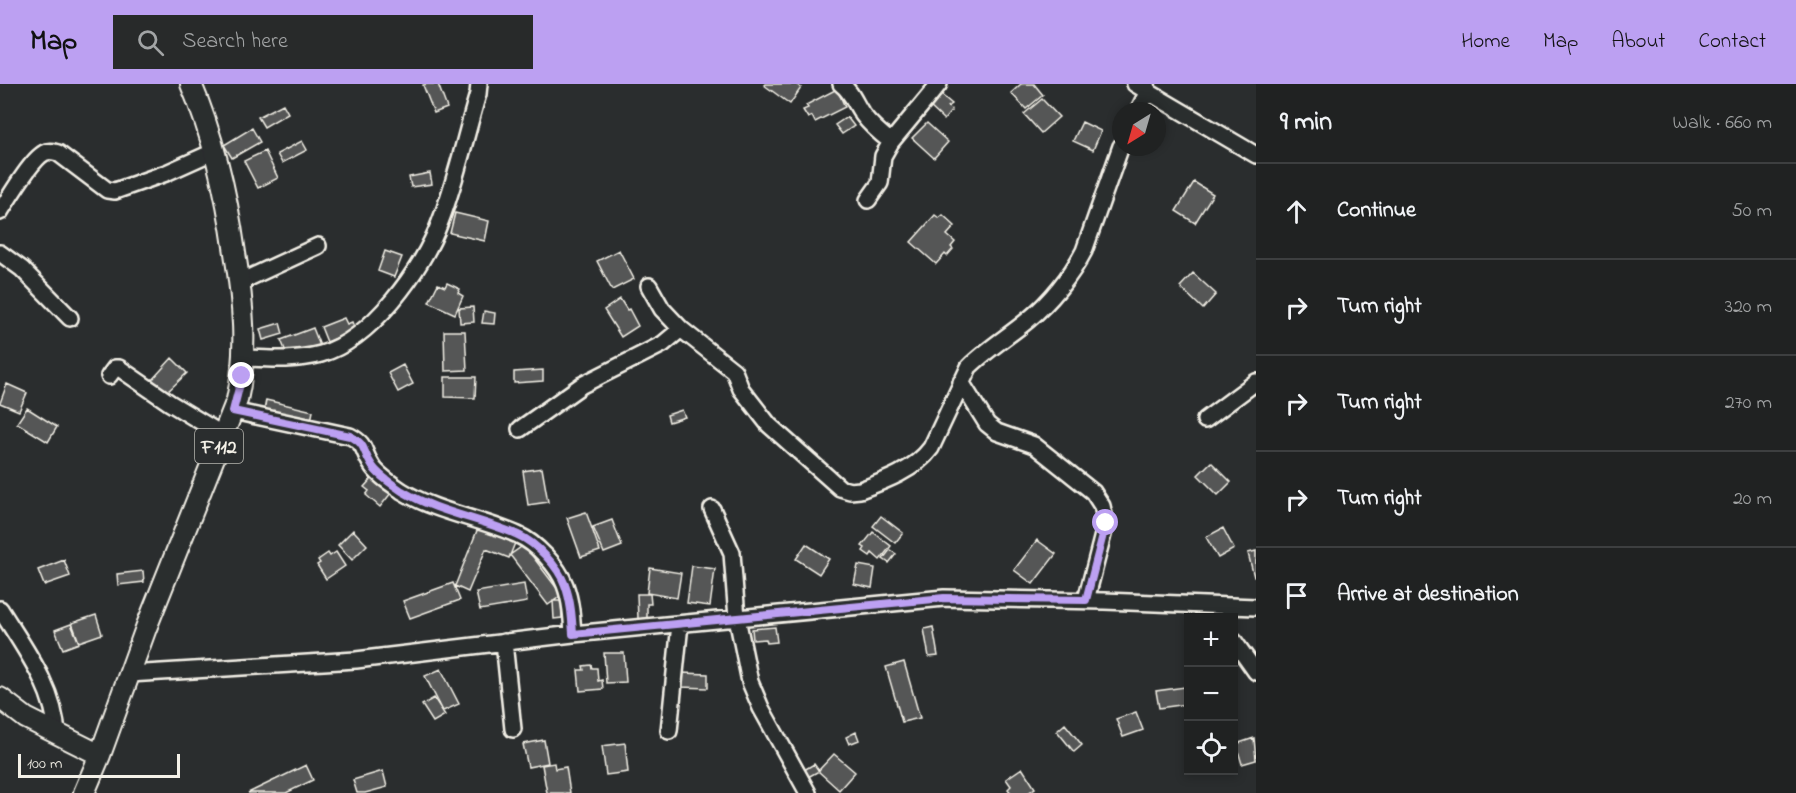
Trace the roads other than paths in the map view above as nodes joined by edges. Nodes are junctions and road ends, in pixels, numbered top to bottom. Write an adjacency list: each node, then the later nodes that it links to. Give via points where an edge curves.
1 (191, 84): 8 (main road, F112)
2 (479, 84): 19 (street, via 440,223 393,300 352,340 320,354 284,360)
3 (841, 84): 7 (street, via 863,115)
4 (939, 84): 7 (street)
5 (1143, 86): 6 (street); 10 (street)
6 (1140, 102)
7 (891, 142): 11 (street, via 883,156 880,183)
8 (215, 151): 12 (street, via 115,191 99,186 58,153 43,153); 15 (main road, F112)
9 (1117, 156): 21 (street, via 1078,263 1030,318 977,358)
10 (1256, 156)
11 (868, 200)
12 (0, 212)
13 (318, 246): 15 (street)
14 (0, 254): 17 (street, via 22,269)
15 (240, 282): 19 (main road, F112)
16 (649, 286): 18 (street, via 662,309)
17 (70, 318)
18 (681, 329): 21 (street, via 734,371 748,400 769,425 840,488 850,491 870,486 924,457); 25 (street, via 663,344 582,385)
19 (244, 358): 23 (main road, F112)
20 (109, 376): 26 (street, via 119,368)
21 (961, 382): 28 (street, via 987,424 1034,445 1093,492 1102,506 1106,523)
22 (1256, 382): 24 (street)
23 (233, 411): 26 (main road, F112); 34 (street, via 350,436 363,445 380,474 413,497 439,510 520,536 539,550 564,582)
24 (1205, 420)
25 (520, 429)
26 (223, 435): 38 (main road, F112)
27 (712, 509): 32 (street, via 732,553)
28 (1086, 600): 31 (street); 32 (street, via 944,598)
29 (1256, 607): 31 (street)
30 (0, 609): 42 (street, via 52,700)
31 (1211, 612)
32 (737, 618): 33 (street); 45 (street, via 754,691)
33 (680, 624): 34 (street); 41 (street)
34 (573, 634): 35 (street)
35 (504, 642): 38 (street, via 356,660); 40 (street)
36 (1238, 648): 37 (street)
37 (1256, 672)
38 (129, 674): 43 (main road, F112)
39 (4, 707): 42 (main road)
40 (513, 729)
41 (669, 731)
42 (57, 735): 43 (main road)
43 (100, 755): 44 (main road, F112)
44 (84, 793)
45 (808, 793)

